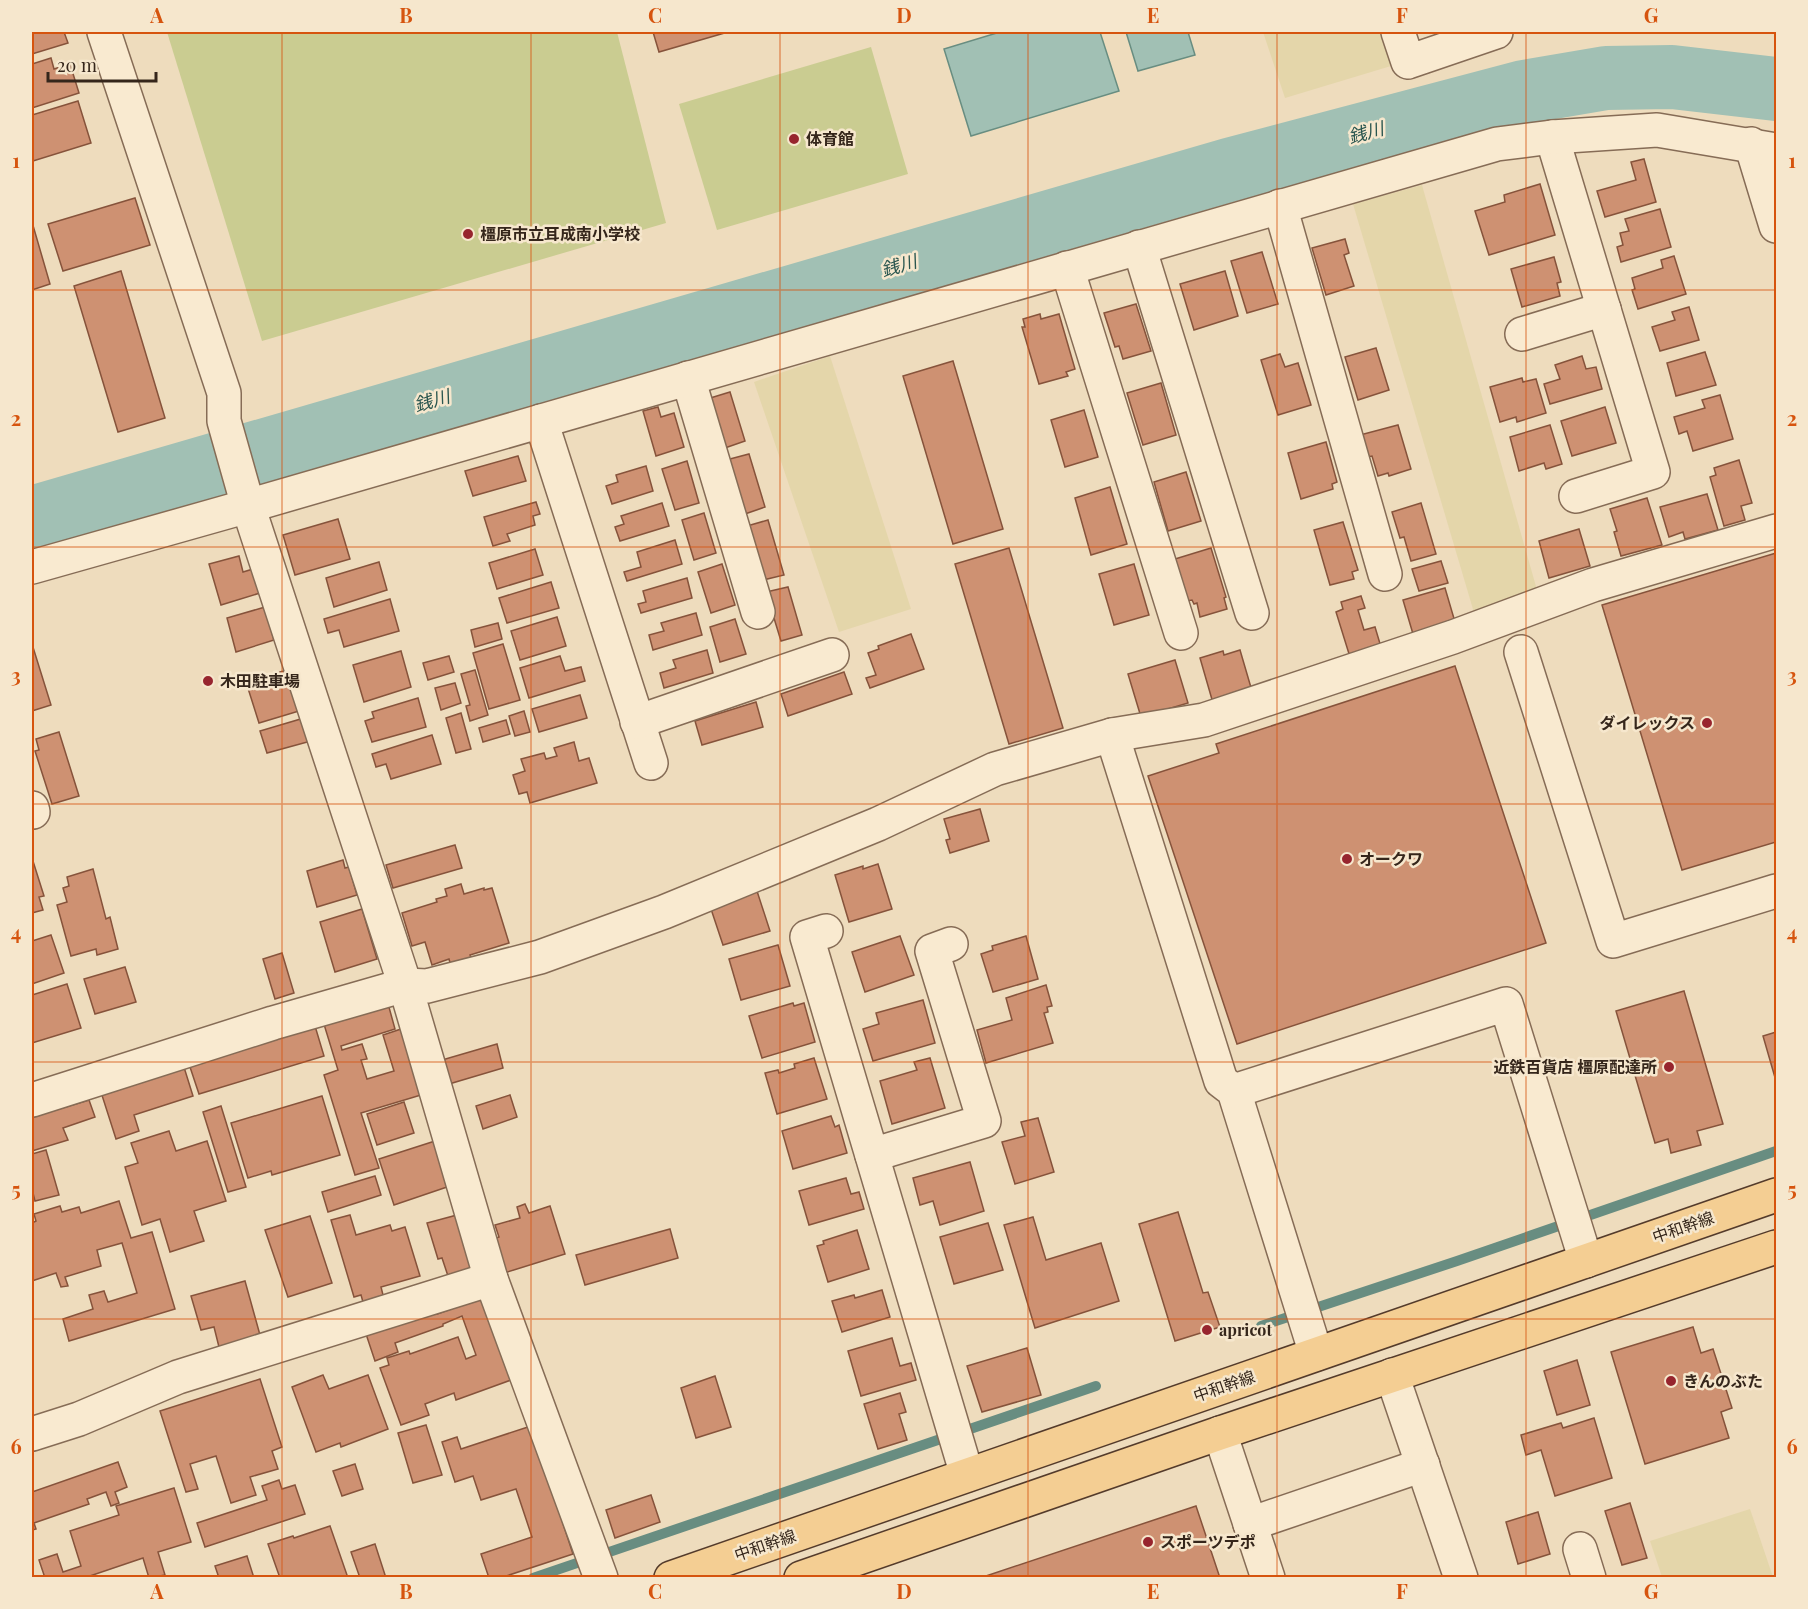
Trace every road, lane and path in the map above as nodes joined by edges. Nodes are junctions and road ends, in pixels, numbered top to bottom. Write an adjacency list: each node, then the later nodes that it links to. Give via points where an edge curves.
1 (104, 32): 14 (street, via 224,393 224,421)
2 (1398, 32): 3 (street, via 1408,62)
3 (1496, 32)
4 (1552, 137): 5 (street, via 1657,130); 6 (street, via 1497,144); 10 (street)
5 (1764, 147): 7 (street)
6 (1280, 206): 8 (street); 18 (street)
7 (1776, 226)
8 (1139, 247): 9 (street); 20 (street)
9 (1067, 268): 12 (street); 21 (street)
10 (1604, 309): 11 (street); 15 (street, via 1653,472)
11 (1522, 334)
12 (688, 378): 13 (street); 19 (street)
13 (541, 421): 14 (street); 24 (street)
14 (245, 496): 17 (street); 30 (street)
15 (1575, 496)
16 (1776, 531): 25 (street, via 1593,585 1453,637 1204,720)
17 (32, 567)
18 (1385, 574)
19 (758, 612)
20 (1252, 613)
21 (1181, 633)
22 (1521, 652): 27 (street, via 1613,941)
23 (832, 655): 24 (street)
24 (638, 722): 26 (street)
25 (1112, 735): 30 (street, via 995,769 878,824 663,912 540,957 427,986); 31 (street, via 1221,1081)
26 (651, 763)
27 (1776, 891)
28 (826, 931): 33 (street, via 807,937)
29 (951, 944): 33 (street, via 932,951 984,1121)
30 (405, 986): 32 (street, via 273,1023); 37 (street)
31 (1234, 1091): 36 (street, via 1506,1004); 38 (street)
32 (32, 1100)
33 (872, 1155): 43 (street)
34 (1776, 1195): 36 (main road, 中和幹線)
35 (1776, 1247): 39 (main road)
36 (1586, 1261): 38 (main road, 中和幹線)
37 (491, 1279): 41 (street, via 178,1377 79,1419); 45 (street)
38 (1316, 1354): 43 (main road, 中和幹線)
39 (1392, 1375): 40 (main road); 42 (street)
40 (1220, 1432): 44 (street); 46 (main road)
41 (32, 1434)
42 (1423, 1465): 44 (street); 50 (street)
43 (967, 1475): 47 (main road, 中和幹線)
44 (1250, 1524): 49 (street)
45 (597, 1566)
46 (843, 1571): 48 (main road)
47 (671, 1578)
48 (801, 1578)
49 (1268, 1578)
50 (1461, 1578)

